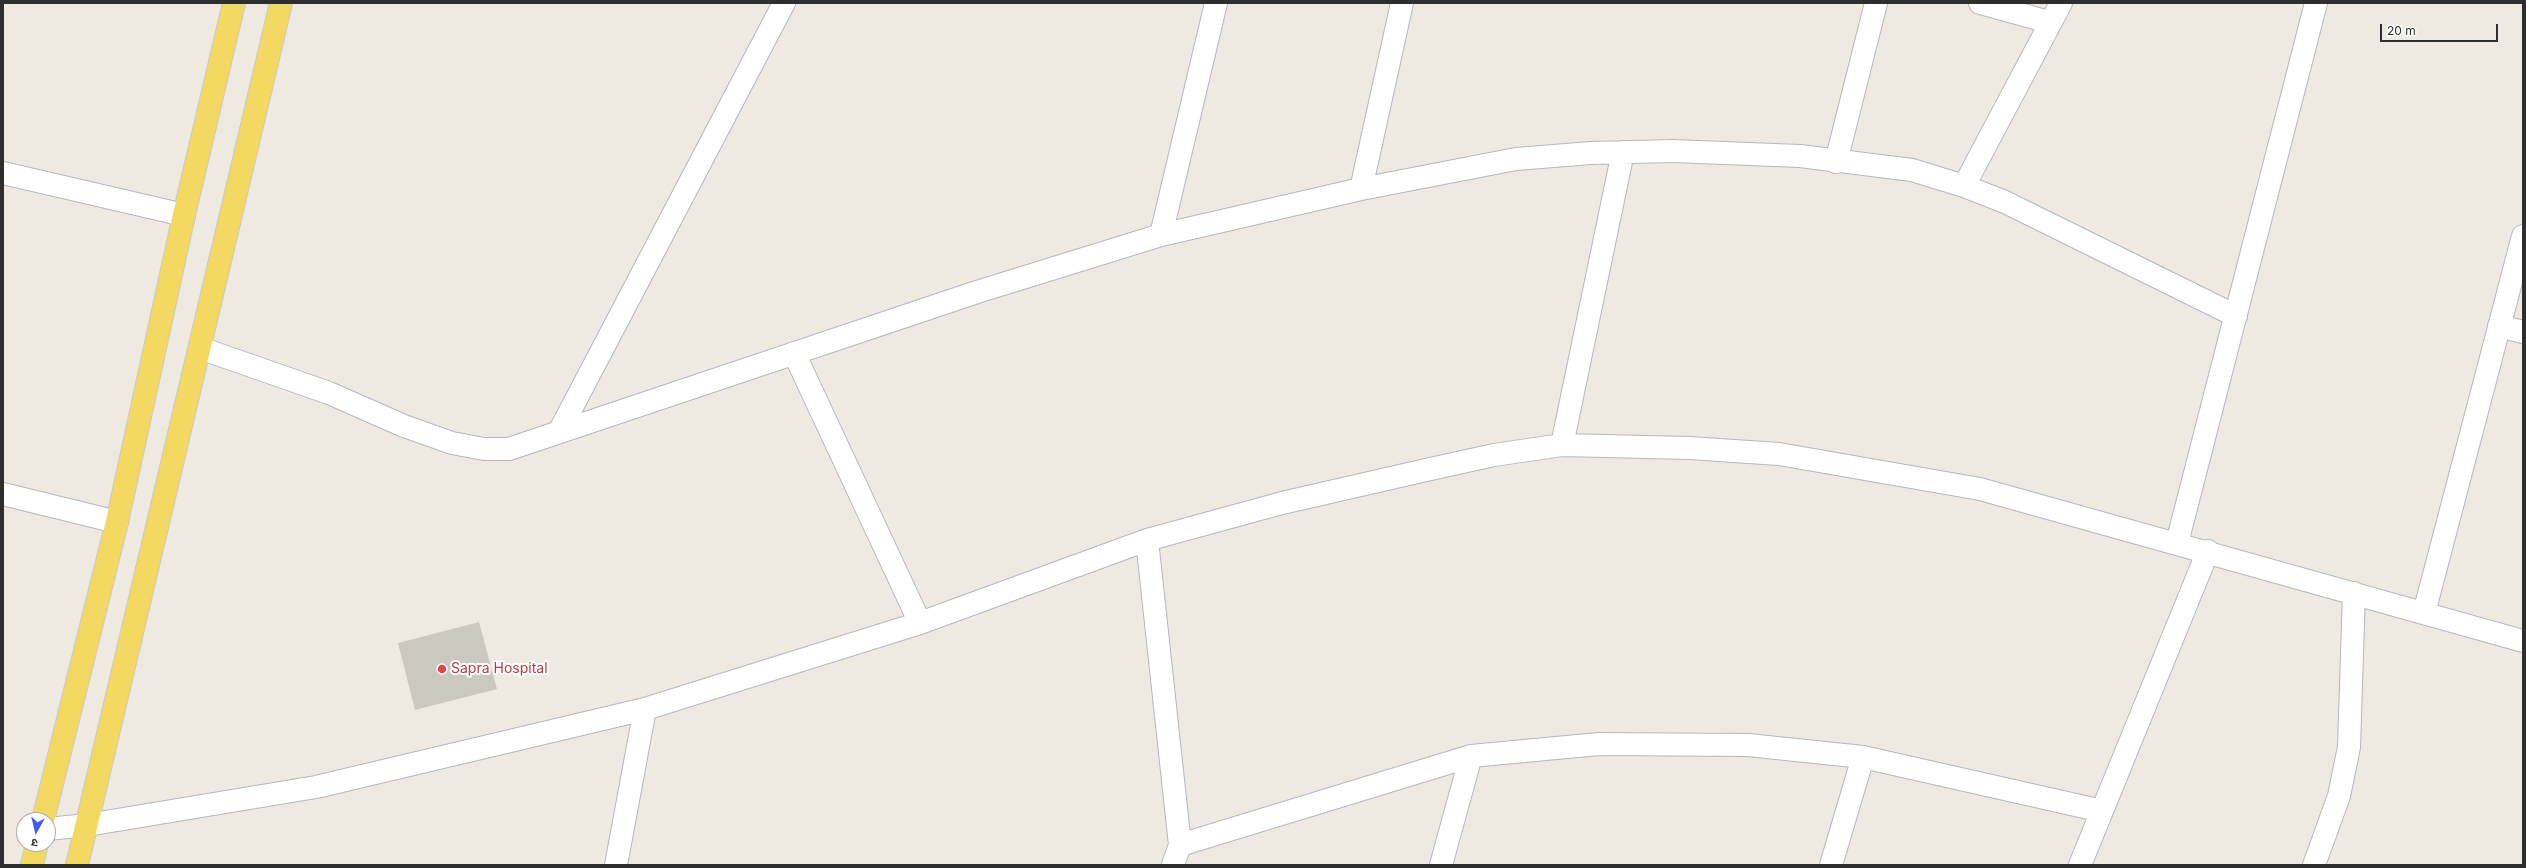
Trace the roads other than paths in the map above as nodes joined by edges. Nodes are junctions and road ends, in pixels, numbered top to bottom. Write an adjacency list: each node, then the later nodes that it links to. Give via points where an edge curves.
1 (234, 3): 16 (main road)
2 (281, 3): 22 (main road)
3 (784, 3): 24 (street)
4 (1216, 3): 17 (street)
5 (1402, 3): 15 (street)
6 (1876, 3): 12 (street)
7 (1980, 3): 10 (street)
8 (2061, 3): 10 (street)
9 (2316, 3): 19 (street)
10 (2049, 22): 14 (street)
11 (1623, 152): 12 (street, via 1673,151 1800,156); 15 (street, via 1516,159); 25 (street)
12 (1836, 162): 14 (street, via 1912,170)
13 (3, 173): 16 (street)
14 (1964, 186): 19 (street, via 2005,202)
15 (1361, 189): 17 (street)
16 (184, 215): 27 (main road)
17 (1161, 235): 23 (street, via 977,292)
18 (2523, 236): 20 (street)
19 (2236, 316): 29 (street)
20 (2499, 326): 21 (street); 32 (street)
21 (2523, 332)
22 (200, 348): 24 (street, via 329,393 404,426 452,443 484,449 509,449); 40 (main road)
23 (794, 353): 24 (street); 33 (street)
24 (558, 432)
25 (1562, 445): 28 (street, via 1494,455 1426,470 1282,503); 29 (street, via 1689,448 1779,454 1980,489)
26 (3, 494): 27 (street)
27 (117, 522): 39 (main road)
28 (1147, 540): 33 (street); 42 (street)
29 (2177, 543): 30 (street)
30 (2208, 551): 31 (street); 38 (street)
31 (2354, 593): 32 (street); 51 (street, via 2349,747 2338,796)
32 (2424, 613): 34 (street)
33 (920, 623): 35 (street)
34 (2523, 642)
35 (645, 709): 40 (street, via 316,787); 46 (street)
36 (1471, 756): 37 (street, via 1607,744 1748,745); 42 (street); 48 (street)
37 (1863, 757): 38 (street); 49 (street)
38 (2102, 811): 50 (street)
39 (45, 812)
40 (87, 825): 41 (street); 45 (main road)
41 (56, 828)
42 (1180, 845): 47 (street)
43 (35, 852): 44 (main road)
44 (32, 865)
45 (77, 865)
46 (616, 865)
47 (1173, 865)
48 (1441, 865)
49 (1831, 865)
50 (2080, 865)
51 (2314, 865)

